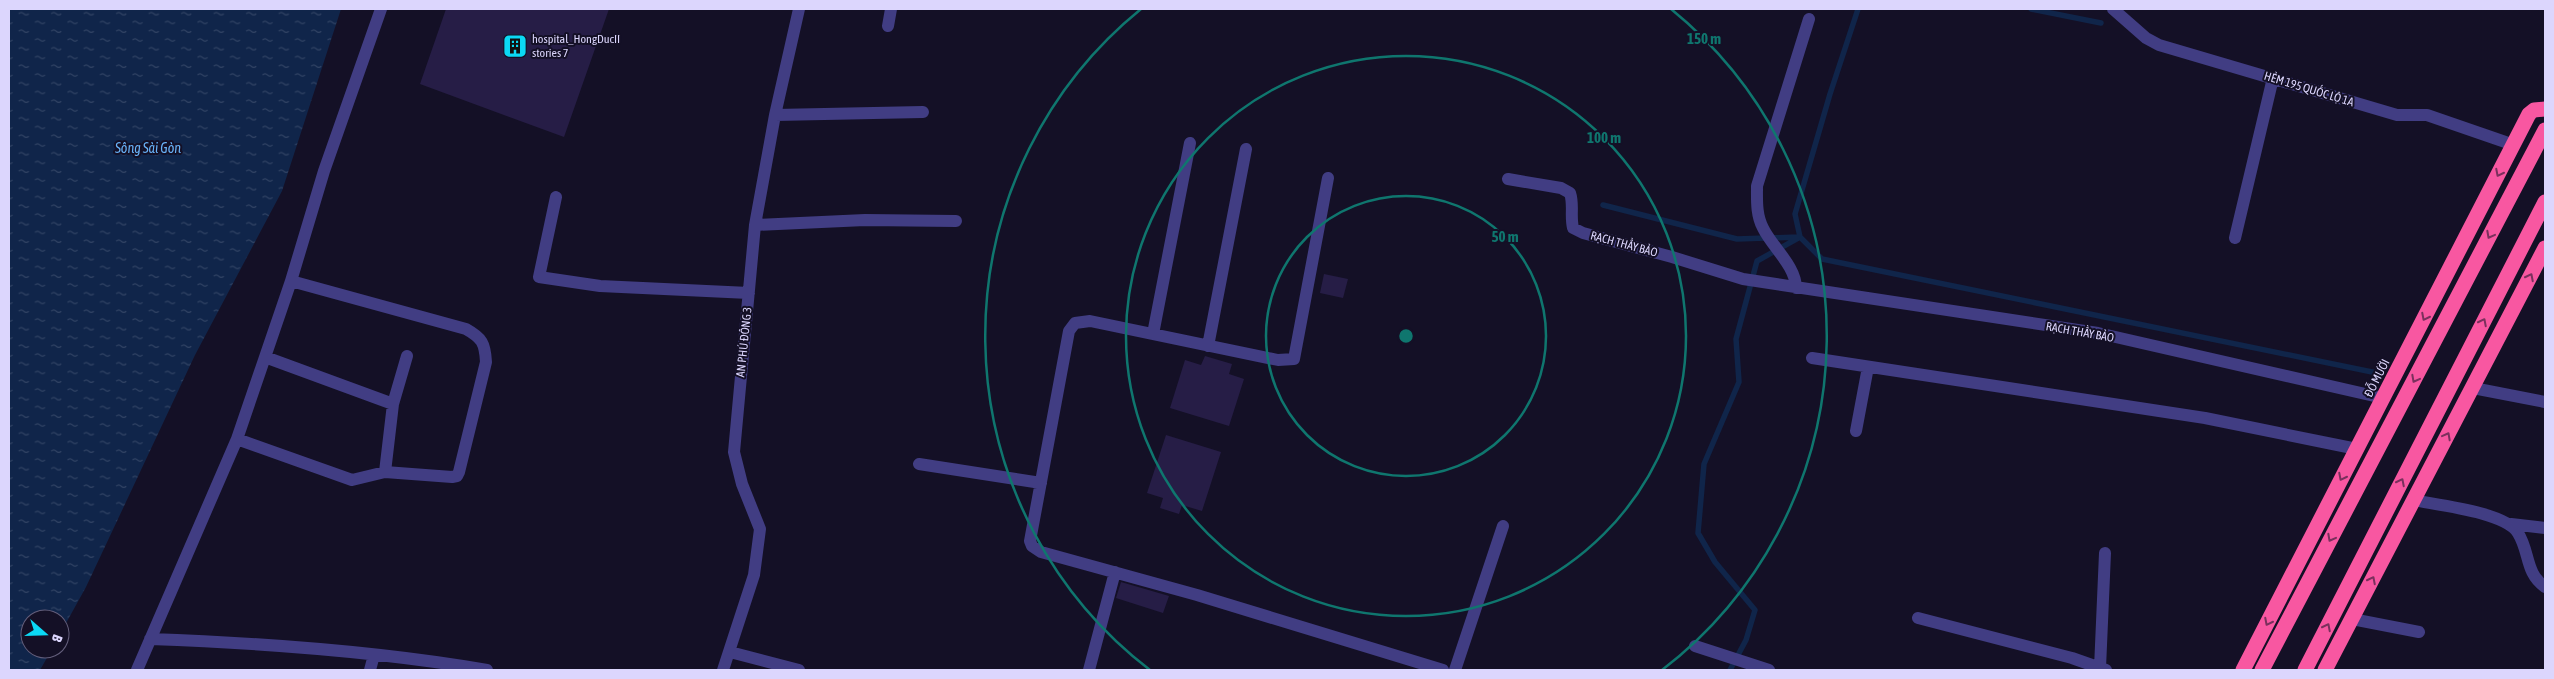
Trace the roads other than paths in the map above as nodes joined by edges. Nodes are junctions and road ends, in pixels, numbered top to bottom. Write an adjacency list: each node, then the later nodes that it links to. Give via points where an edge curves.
1 (381, 9): 23 (street, via 324,171)
2 (799, 9): 10 (street, AN PHÚ ĐÔNG 3)
3 (890, 9): 6 (street)
4 (2113, 9): 7 (street, HẺM 195 QUỐC LỘ 1A, via 2159,46)
5 (1809, 19): 24 (street, via 1757,186 1757,207 1763,229 1794,274)
6 (888, 26)
7 (2274, 78): 13 (street, HẺM 195 QUỐC LỘ 1A, via 2397,115 2428,115); 21 (street)
8 (2545, 109): 13 (highway, ĐỖ MƯỜI, via 2529,114)
9 (924, 112): 10 (street)
10 (775, 115): 20 (street, AN PHÚ ĐÔNG 3)
11 (2545, 130): 67 (highway, one-way to 67)
12 (1190, 142): 26 (street)
13 (2514, 144): 33 (highway, ĐỖ MƯỜI, one-way to 33)
14 (1246, 148): 27 (street)
15 (1328, 178): 27 (street, via 1294,359 1278,360)
16 (1508, 179): 24 (street, RẠCH THẦY BẢO, via 1561,188 1570,193 1574,203 1573,228 1583,233 1743,279)
17 (556, 197): 25 (street, via 539,277 600,286)
18 (2545, 202): 68 (highway, one-way to 18)
19 (956, 220): 20 (street)
20 (755, 225): 25 (street, AN PHÚ ĐÔNG 3)
21 (2235, 238)
22 (2545, 248): 32 (highway, one-way to 22)
23 (291, 281): 29 (street); 40 (street, via 466,329 486,345 486,362 457,476)
24 (1796, 288): 33 (street, RẠCH THẦY BẢO, via 2098,334)
25 (749, 293): 54 (street, AN PHÚ ĐÔNG 3, via 734,452 742,484 760,529 754,575)
26 (1152, 334): 27 (street); 41 (street, via 1090,321 1075,323 1069,331)
27 (1208, 346)
28 (407, 356): 35 (street)
29 (265, 357): 35 (street); 37 (street)
30 (1812, 358): 31 (street)
31 (1868, 367): 36 (street); 38 (street, via 2205,418)
32 (2473, 388): 34 (street); 42 (highway, one-way to 32)
33 (2383, 398): 38 (highway, ĐỖ MƯỜI)
34 (2545, 402)
35 (393, 404): 40 (street)
36 (1856, 431)
37 (237, 439): 40 (street, via 352,480); 52 (street)
38 (2357, 449): 66 (highway, ĐỖ MƯỜI, one-way to 66)
39 (919, 464): 41 (street)
40 (385, 472)
41 (1041, 483): 47 (street, via 1030,540 1032,546 1041,552)
42 (2413, 500): 43 (street); 50 (highway, one-way to 42)
43 (2510, 524): 45 (street); 48 (street, via 2518,534 2534,578)
44 (1503, 526): 64 (street)
45 (2545, 528)
46 (2106, 554): 56 (street)
47 (1115, 572): 62 (street); 63 (street)
48 (2545, 587)
49 (1918, 618): 56 (street)
50 (2352, 619): 51 (street); 69 (highway)
51 (2419, 632)
52 (150, 639): 55 (street, via 233,642); 57 (street)
53 (1695, 646): 65 (street)
54 (730, 652): 60 (street, AN PHÚ ĐÔNG 3); 61 (street)
55 (374, 655): 58 (street); 59 (street)
56 (2103, 669)
57 (137, 670)
58 (370, 670)
59 (487, 670)
60 (723, 670)
61 (799, 670)
62 (1089, 670)
63 (1443, 670)
64 (1455, 670)
65 (1769, 670)
66 (2243, 670)
67 (2262, 670)
68 (2305, 670)
69 (2325, 670)

